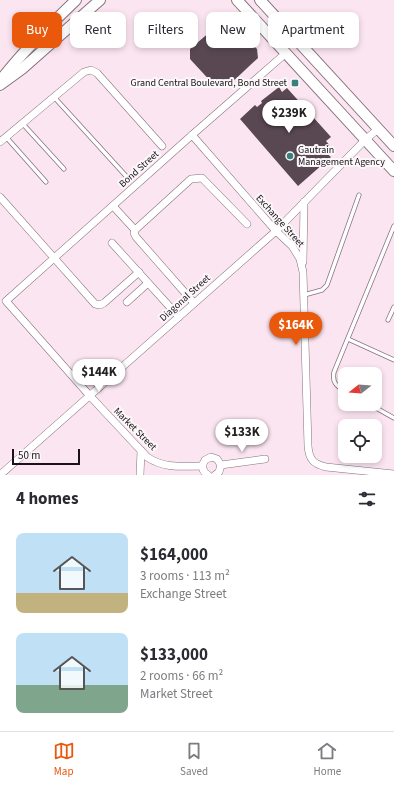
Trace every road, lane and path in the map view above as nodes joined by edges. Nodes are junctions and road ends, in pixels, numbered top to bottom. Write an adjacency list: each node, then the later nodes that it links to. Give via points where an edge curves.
1 (76, 0): 6 (street, via 15,61)
2 (100, 0): 7 (street, via 22,69)
3 (237, 0): 5 (street)
4 (260, 0): 10 (street)
5 (286, 53): 11 (street, Bond Street); 13 (street)
6 (0, 81)
7 (0, 85)
8 (54, 97): 9 (street); 14 (street, via 84,72 97,72); 18 (lane)
9 (22, 123): 12 (street); 16 (lane)
10 (378, 129): 13 (street, Diagonal Street); 15 (street)
11 (192, 135): 23 (street, Bond Street); 27 (street, Exchange Street)
12 (3, 140): 19 (lane)
13 (365, 140): 17 (street); 22 (street, Diagonal Street)
14 (162, 146)
15 (394, 146)
16 (64, 169)
17 (394, 171)
18 (126, 176)
19 (46, 182)
20 (359, 195): 33 (lane, via 327,285 322,290)
21 (0, 197): 29 (street)
22 (304, 202): 27 (street, Diagonal Street); 30 (street)
23 (113, 206): 26 (street); 29 (street, Bond Street)
24 (247, 224): 26 (street, via 202,178 196,178 191,179)
25 (394, 226): 40 (lane)
26 (135, 230): 36 (street, via 136,237)
27 (276, 231): 30 (street, Exchange Street, via 292,246); 36 (street, Diagonal Street)
28 (112, 243): 31 (street)
29 (55, 258): 31 (street, via 95,304 100,305); 34 (street, Bond Street)
30 (303, 266): 33 (street, Exchange Street)
31 (139, 272): 32 (street)
32 (148, 283): 35 (street); 38 (street)
33 (304, 295): 51 (street, Exchange Street, via 310,459 326,467)
34 (6, 301): 43 (street, Market Street)
35 (127, 302)
36 (194, 303): 38 (street, Diagonal Street)
37 (394, 307): 39 (lane)
38 (179, 316): 43 (street, Diagonal Street)
39 (388, 320)
40 (348, 339): 41 (lane); 42 (lane, via 333,376)
41 (394, 360)
42 (338, 387)
43 (90, 396): 46 (street, Market Street); 50 (street, Diagonal Street)
44 (382, 411): 45 (lane)
45 (394, 418)
46 (140, 451): 49 (street, Market Street, via 165,466); 52 (street)
47 (265, 460): 48 (street)
48 (221, 465): 49 (street, via 217,459 211,457 205,460); 54 (street)
49 (203, 466): 53 (street)
50 (1, 473)
51 (394, 474)
52 (140, 475)
53 (208, 475)
54 (215, 475)

